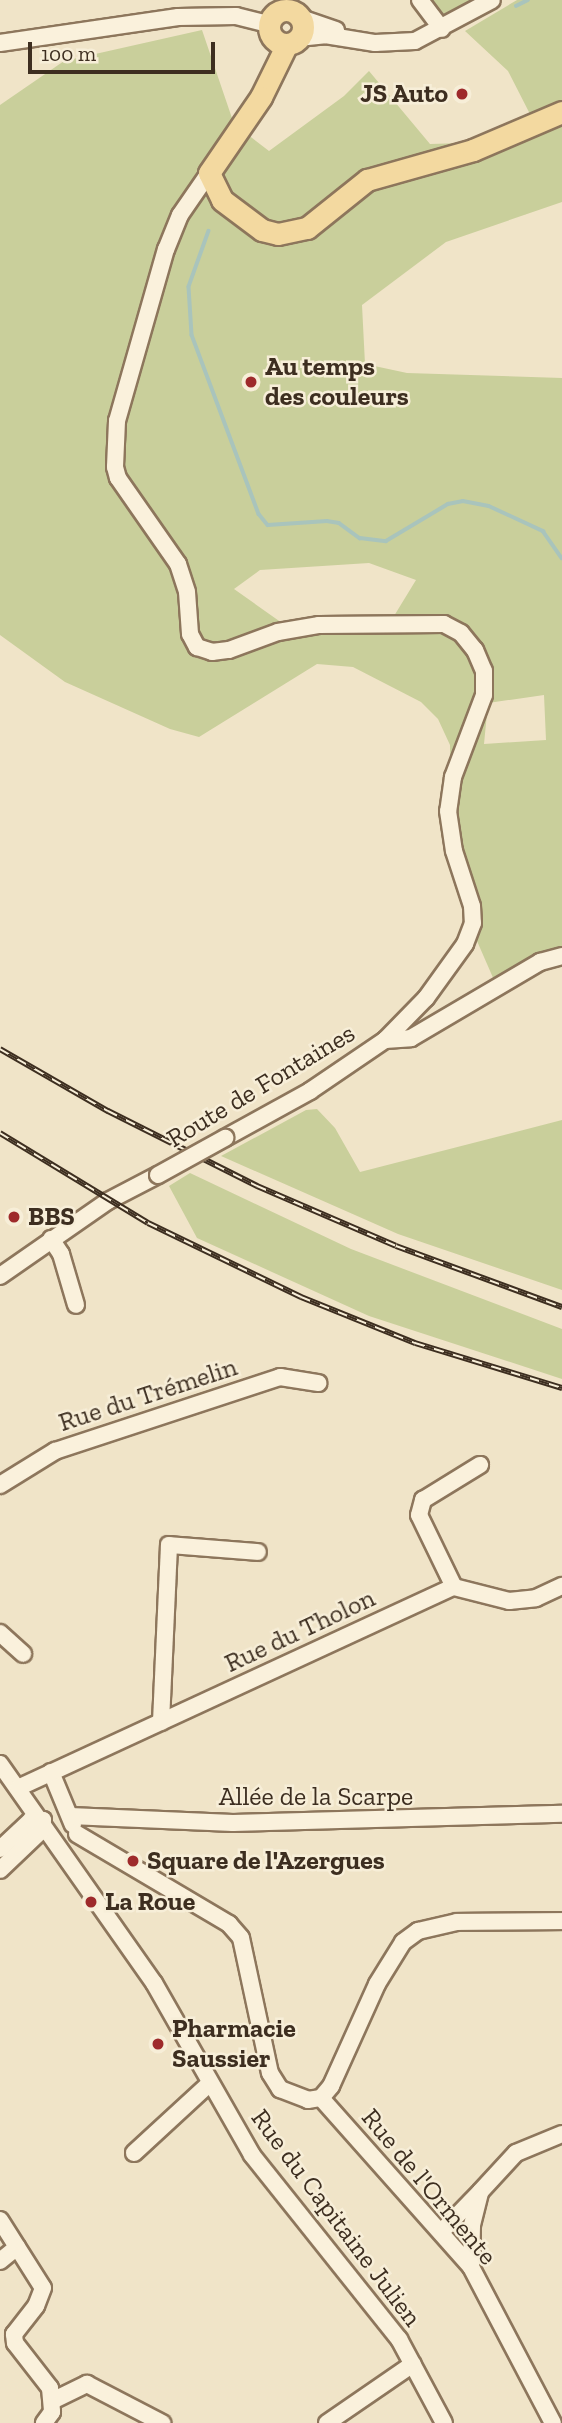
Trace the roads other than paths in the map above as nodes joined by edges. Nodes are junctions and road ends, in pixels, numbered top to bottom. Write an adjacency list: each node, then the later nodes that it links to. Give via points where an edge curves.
1 (420, 0): 4 (street)
2 (492, 0): 4 (street)
3 (285, 20): 4 (street, via 324,34 358,39 415,41); 5 (street, via 178,17); 7 (main road, via 270,78)
4 (439, 30)
5 (0, 43)
6 (562, 112): 7 (main road, via 473,150 367,180 307,228 292,233 261,230 246,222 218,194)
7 (209, 173): 9 (street, Route de Fontaines, via 180,215 166,248 117,421 115,467 178,564 187,592 190,634 197,647 212,652 229,650 278,632 319,625 444,624 461,633 484,671 484,695 453,777 448,811 474,923 440,980)
8 (562, 956): 9 (street, via 540,962 411,1038)
9 (385, 1040): 10 (street, Route de Fontaines, bridge, via 310,1091)
10 (51, 1239): 11 (street, Route de Fontaines); 12 (street, via 61,1254)
11 (0, 1276)
12 (76, 1305)
13 (319, 1383): 15 (street, Rue du Trémelin, via 280,1377 55,1451)
14 (480, 1465): 18 (street, via 423,1500 419,1516)
15 (0, 1486)
16 (258, 1552): 21 (street, via 169,1545)
17 (562, 1586): 18 (street, via 537,1598 509,1601)
18 (454, 1587): 21 (street, Rue du Tholon)
19 (0, 1633): 20 (street)
20 (23, 1654)
21 (161, 1722): 23 (street, Rue du Tholon)
22 (0, 1764): 24 (street, Rue du Capitaine Julien)
23 (51, 1772): 24 (street, Rue du Tholon); 26 (street)
24 (18, 1788): 27 (street, Rue du Capitaine Julien)
25 (562, 1814): 26 (street, Allée de la Scarpe, via 233,1823)
26 (70, 1816): 28 (street)
27 (43, 1820): 29 (street, via 31,1820); 30 (street, Rue du Capitaine Julien); 31 (street, via 40,1832)
28 (77, 1834): 30 (street); 34 (street, via 229,1924 241,1938 270,2073 280,2090 294,2097)
29 (0, 1849)
30 (64, 1850): 33 (street, Rue du Capitaine Julien, via 154,1983)
31 (0, 1870)
32 (562, 1921): 34 (street, via 434,1924 411,1937 377,1984)
33 (209, 2084): 36 (street); 43 (street, Rue du Capitaine Julien, via 252,2155 372,2300)
34 (321, 2098): 39 (street, Rue de l'Ormente)
35 (562, 2134): 37 (street, via 516,2153)
36 (134, 2153)
37 (480, 2192): 39 (street); 42 (street, via 472,2225)
38 (0, 2220): 40 (street)
39 (441, 2232): 42 (street, Rue de l'Ormente)
40 (18, 2247): 41 (street); 44 (street, via 43,2288 36,2306 17,2325 15,2343)
41 (0, 2261)
42 (471, 2267): 49 (street, Rue de l'Ormente)
43 (413, 2364): 47 (street); 48 (street, Rue du Capitaine Julien)
44 (54, 2399): 45 (street); 46 (street, via 87,2384)
45 (44, 2423)
46 (162, 2423)
47 (327, 2423)
48 (444, 2423)
49 (553, 2423)

